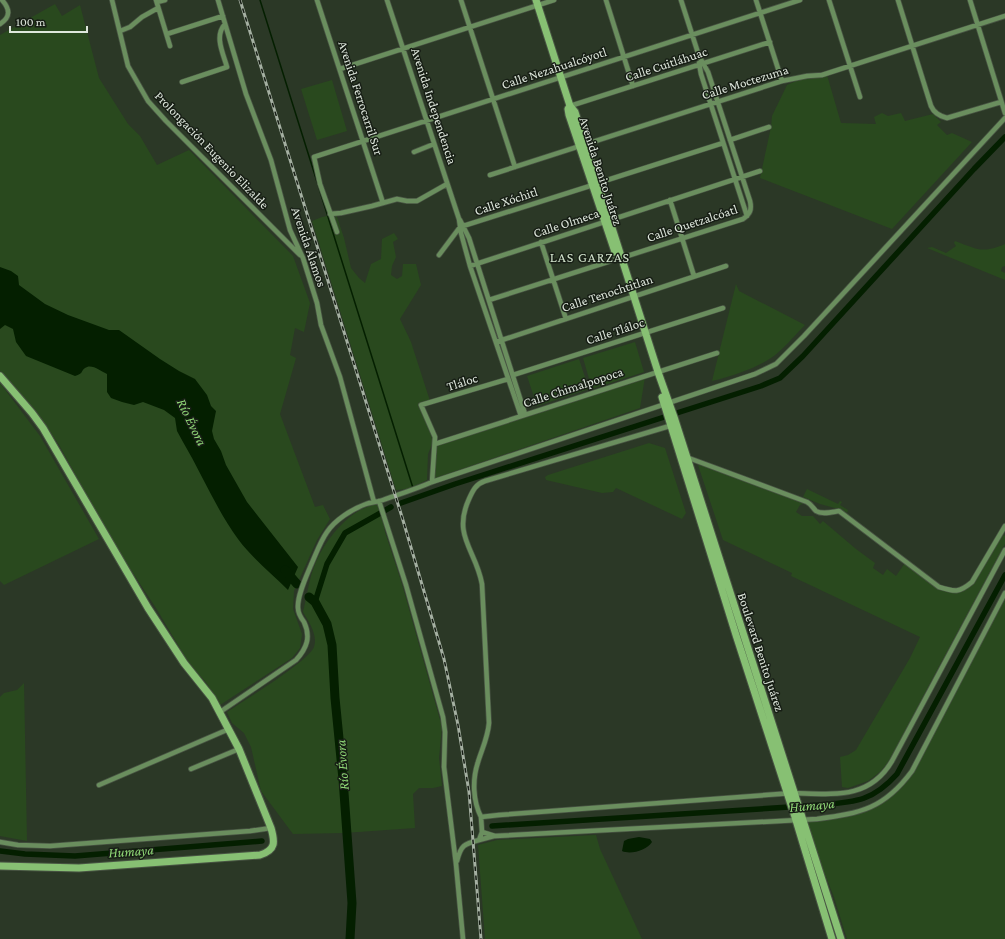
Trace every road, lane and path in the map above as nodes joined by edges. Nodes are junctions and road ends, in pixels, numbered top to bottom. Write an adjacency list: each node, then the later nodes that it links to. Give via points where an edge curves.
1 (2, 0): 22 (street, via 9,10 8,16)
2 (112, 0): 26 (street, Prolongación Eugenio Elizalde)
3 (164, 0): 16 (street)
4 (218, 0): 20 (street, Avenida Álamos)
5 (317, 0): 36 (street, Avenida Ferrocarril Sur)
6 (387, 0): 32 (street, Avenida Independencia)
7 (461, 0): 25 (street)
8 (554, 0): 17 (street)
9 (606, 0): 33 (street)
10 (681, 0): 28 (street)
11 (756, 0): 19 (street)
12 (800, 0): 19 (street, Calle Nezahualcóyotl)
13 (829, 0): 35 (street)
14 (898, 0): 31 (street)
15 (970, 0): 24 (street)
16 (156, 1): 18 (street)
17 (537, 3): 25 (street); 37 (street, Avenida Benito Juárez)
18 (158, 8): 26 (street); 27 (street)
19 (760, 13): 28 (street, Calle Nezahualcóyotl); 29 (street)
20 (223, 16): 23 (street, Avenida Álamos); 27 (street)
21 (1005, 16): 24 (street, Calle Moctezuma)
22 (2, 22)
23 (226, 24): 39 (street, via 219,38 227,66); 74 (street, Avenida Álamos, via 246,94 271,160 290,230)
24 (977, 25): 31 (street, Calle Moctezuma); 44 (street)
25 (470, 27): 32 (street); 42 (street)
26 (120, 31): 74 (street, Prolongación Eugenio Elizalde, via 128,66 152,106)
27 (166, 34): 30 (street)
28 (692, 35): 33 (street, Calle Nezahualcóyotl); 34 (street)
29 (770, 42): 34 (street, Calle Cuitláhuac); 38 (street)
30 (170, 46)
31 (912, 46): 35 (street, Calle Moctezuma); 44 (street, via 933,110 940,117 947,118)
32 (403, 48): 36 (street); 49 (street, Avenida Independencia)
33 (624, 57): 37 (street, Calle Nezahualcóyotl); 40 (street)
34 (702, 64): 40 (street, Calle Cuitláhuac); 43 (street, via 708,72); 45 (street, via 701,74)
35 (850, 66): 38 (street, Calle Moctezuma, via 822,75); 41 (street)
36 (340, 69): 52 (street, Avenida Ferrocarril Sur)
37 (560, 77): 42 (street, Calle Nezahualcóyotl); 46 (street, Avenida Benito Juárez)
38 (782, 80): 43 (street, Calle Moctezuma)
39 (182, 82)
40 (633, 86): 46 (street, Calle Cuitláhuac)
41 (860, 97)
42 (493, 99): 49 (street, Calle Nezahualcóyotl); 57 (street)
43 (717, 102): 45 (street, Calle Moctezuma); 51 (street)
44 (1002, 102): 47 (street)
45 (710, 104): 53 (street); 55 (street, Calle Moctezuma)
46 (570, 106): 55 (street, Avenida Benito Juárez, via 569,111)
47 (1005, 113)
48 (1005, 118): 93 (street, via 776,364)
49 (427, 121): 52 (street, Calle Nezahualcóyotl); 54 (street, Avenida Independencia)
50 (770, 127): 51 (street)
51 (730, 140): 60 (street)
52 (363, 141): 65 (street, Avenida Ferrocarril Sur); 66 (street, Calle Nezahualcóyotl, via 314,157)
53 (722, 143): 61 (street); 63 (street, Calle Xóchitl)
54 (434, 144): 56 (street); 62 (street, Avenida Independencia)
55 (582, 145): 57 (street, Calle Moctezuma); 63 (street, Avenida Benito Juárez)
56 (414, 152)
57 (515, 167): 59 (street, Calle Moctezuma)
58 (760, 171): 60 (street, Calle Olmeca)
59 (490, 175)
60 (742, 177): 61 (street, Calle Olmeca); 67 (street, via 751,206)
61 (735, 180): 64 (street, Calle Olmeca); 67 (street)
62 (447, 184): 65 (street, via 417,200 397,199); 69 (street, Avenida Independencia)
63 (595, 184): 68 (street, Avenida Benito Juárez); 69 (street, Calle Xóchitl)
64 (670, 200): 68 (street, Calle Olmeca); 71 (street)
65 (383, 203): 66 (street)
66 (330, 214): 70 (street)
67 (747, 216): 71 (street, Calle Quetzalcóatl)
68 (607, 221): 72 (street, Calle Olmeca); 75 (street, Avenida Benito Juárez)
69 (462, 227): 73 (street, Calle Xóchitl); 76 (street, Avenida Independencia); 77 (street, Avenida Independencia)
70 (337, 232)
71 (682, 238): 75 (street, Calle Quetzalcóatl); 79 (street)
72 (541, 242): 76 (street, Calle Olmeca); 80 (street)
73 (439, 256)
74 (303, 258): 99 (street, Avenida Álamos, via 321,325 340,377)
75 (619, 258): 80 (street, Calle Quetzalcóatl); 81 (street, Avenida Benito Juárez)
76 (477, 263): 77 (street, Calle Olmeca); 82 (street, Avenida Independencia)
77 (470, 266): 87 (street, Avenida Independencia)
78 (726, 266): 79 (street, Calle Tenochtitlan)
79 (694, 276): 81 (street, Calle Tenochtitlan)
80 (553, 280): 82 (street, Calle Quetzalcóatl); 84 (street)
81 (631, 297): 84 (street, Calle Tenochtitlan); 85 (street, Avenida Benito Juárez)
82 (489, 300): 86 (street, Avenida Independencia)
83 (723, 308): 85 (street, Calle Tláloc)
84 (566, 319): 86 (street, Calle Tenochtitlan)
85 (643, 334): 89 (street, Avenida Benito Juárez); 90 (street, Calle Tláloc)
86 (502, 340): 87 (street, Calle Tenochtitlan); 90 (street, Avenida Independencia)
87 (496, 342): 92 (street, Avenida Independencia)
88 (717, 353): 89 (street, Calle Chimalpopoca)
89 (656, 372): 93 (street, Boulevard Benito Juárez); 94 (street, Calle Chimalpopoca)
90 (513, 375): 94 (street, Avenida Independencia)
91 (0, 376): 103 (street, via 43,428 148,608)
92 (508, 379): 94 (street, Avenida Independencia); 96 (street, Tláloc, via 421,405 433,430)
93 (667, 406): 95 (street, Boulevard Benito Juárez); 98 (street)
94 (523, 415): 96 (street, Calle Chimalpopoca)
95 (672, 423): 97 (street, Boulevard Benito Juárez); 108 (street, Boulevard Benito Juárez); 109 (street, via 485,481 476,486 473,492 464,513 462,526 482,584 489,723 474,779 476,807)
96 (435, 444): 98 (street)
97 (686, 457): 100 (street, via 807,502 822,513 839,511 939,587 951,591 958,591 972,582); 108 (street, Boulevard Benito Juárez)
98 (432, 482): 99 (street)
99 (377, 502): 103 (street, via 367,503 338,520 327,532 318,549 298,603 300,616 308,631 308,642 304,652); 116 (street, Avenida Álamos, via 406,585 443,717 444,767)
100 (1004, 529)
101 (1005, 550): 108 (street, via 888,769 868,786 851,793)
102 (1005, 593): 110 (street, via 912,771 893,794 870,808 852,813 832,817)
103 (220, 712): 104 (street)
104 (229, 728): 105 (street); 107 (street)
105 (239, 749): 106 (street); 111 (street)
106 (191, 769)
107 (99, 785)
108 (791, 797): 109 (street); 110 (street, Boulevard Benito Juárez)
109 (481, 817): 112 (street)
110 (799, 818): 113 (street); 119 (street, Boulevard Benito Juárez); 120 (street, Boulevard Benito Juárez)
111 (271, 828): 115 (street, via 72,845 33,846); 117 (street, via 274,836 273,846 260,855 79,868)
112 (482, 832): 113 (street); 114 (street)
113 (495, 836): 114 (street)
114 (479, 840): 116 (street, via 463,846)
115 (0, 842)
116 (456, 864): 118 (street, Avenida Álamos)
117 (0, 866)
118 (462, 939)
119 (832, 939)
120 (841, 939)

